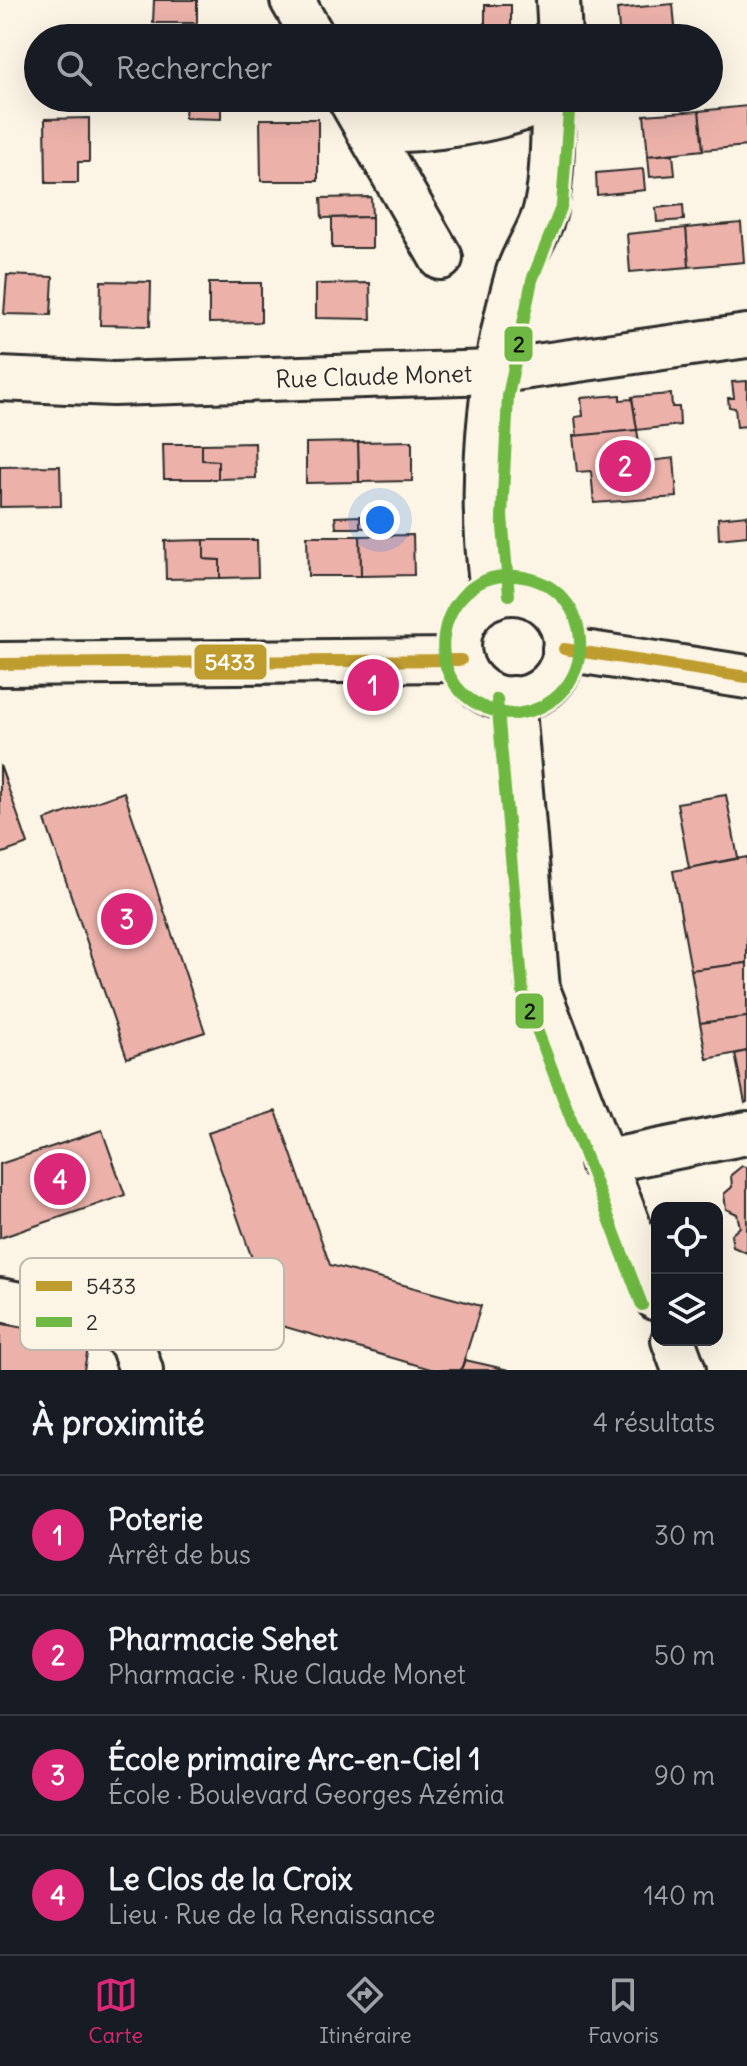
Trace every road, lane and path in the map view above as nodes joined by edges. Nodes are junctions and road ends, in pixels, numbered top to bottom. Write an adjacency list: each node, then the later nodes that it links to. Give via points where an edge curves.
1 (292, 0): 3 (street)
2 (558, 0): 4 (street)
3 (306, 24)
4 (559, 24)
5 (513, 112): 7 (street, via 389,131)
6 (551, 112): 10 (street, via 545,213 517,272)
7 (358, 114): 8 (street)
8 (441, 258)
9 (747, 336): 10 (street, Rue Claude Monet)
10 (494, 372): 11 (street, Rue Claude Monet, via 113,384); 12 (street, via 487,449)
11 (0, 379)
12 (493, 597): 13 (street, via 517,593 544,603 561,626); 14 (street, via 464,622)
13 (564, 649): 16 (street); 17 (street, via 548,684)
14 (461, 660): 15 (street); 17 (street, via 486,692)
15 (0, 664)
16 (747, 677)
17 (513, 698): 19 (street, via 538,989)
18 (747, 1133): 19 (street)
19 (602, 1162): 20 (street)
20 (651, 1284)
21 (0, 1300): 22 (street)
22 (20, 1304)
23 (675, 1346): 26 (street)
24 (134, 1350): 25 (street)
25 (141, 1370)
26 (684, 1370)

